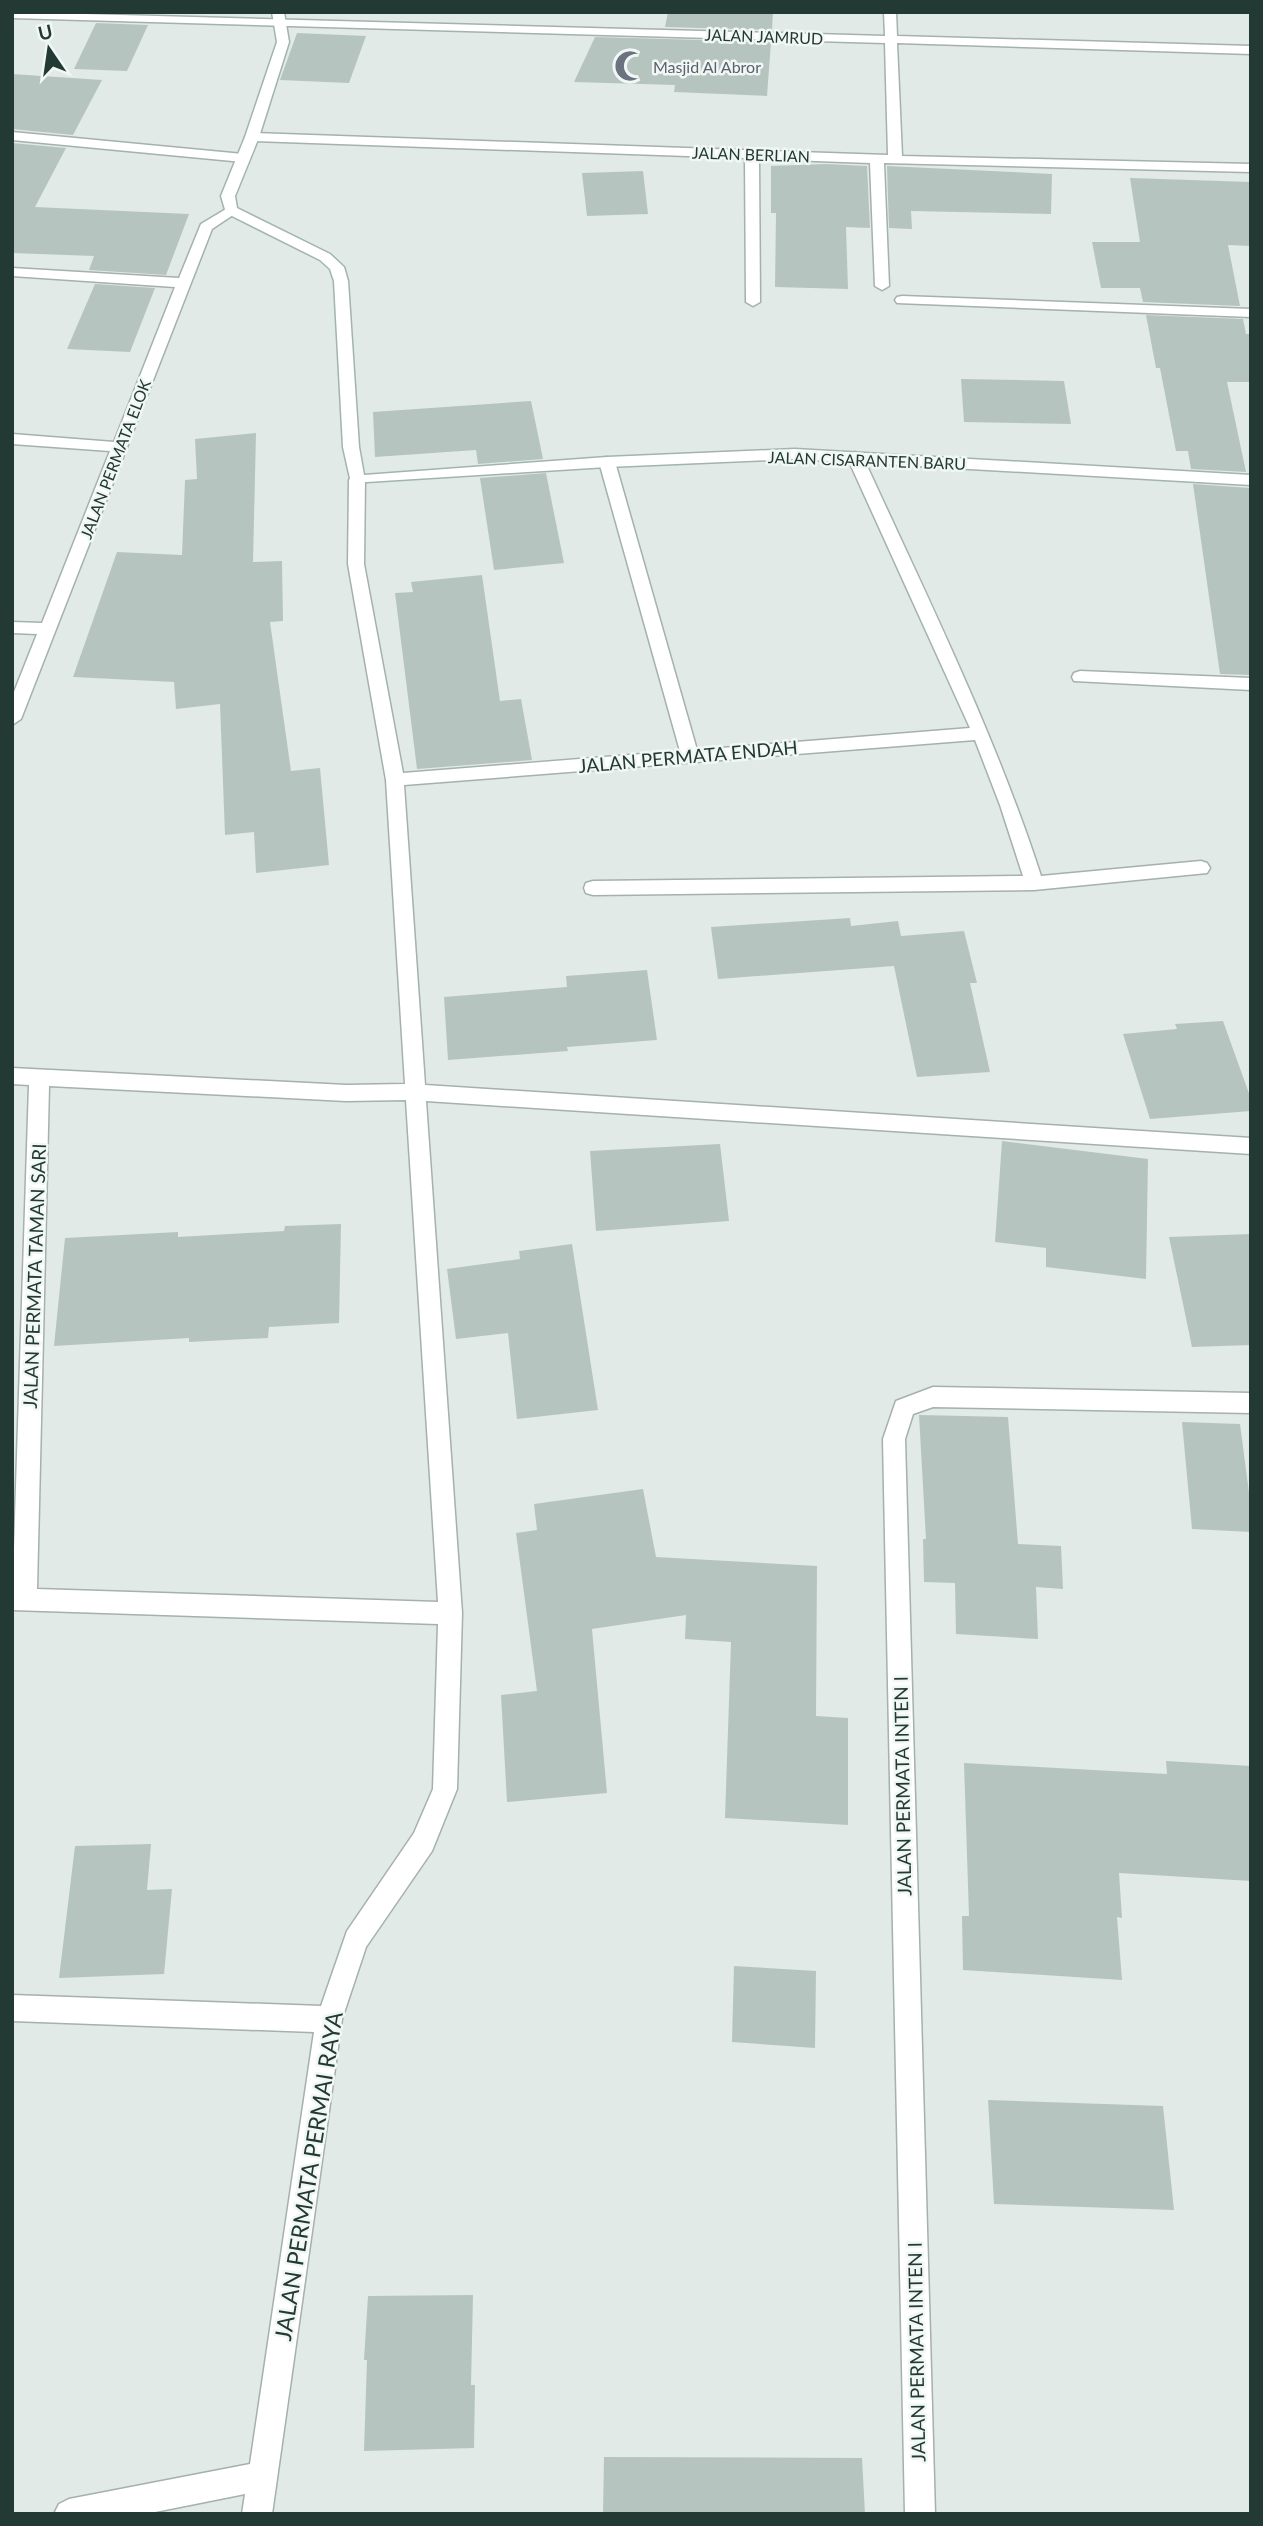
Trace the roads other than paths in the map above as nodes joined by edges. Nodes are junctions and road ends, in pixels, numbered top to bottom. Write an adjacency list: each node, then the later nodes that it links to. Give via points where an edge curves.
1 (890, 12): 4 (street)
2 (12, 14): 3 (street, JALAN JAMRUD)
3 (278, 17): 4 (street, JALAN JAMRUD); 7 (street, via 283,42)
4 (891, 40): 5 (street, JALAN JAMRUD); 10 (street)
5 (1251, 50)
6 (12, 136): 7 (street, JALAN BERLIAN)
7 (248, 147): 8 (street, JALAN BERLIAN); 12 (street, via 228,196)
8 (752, 154): 9 (street, JALAN BERLIAN); 17 (street)
9 (877, 159): 10 (street, JALAN BERLIAN); 15 (street)
10 (895, 159): 11 (street, JALAN BERLIAN)
11 (1251, 168)
12 (232, 210): 14 (street, JALAN PERMATA ELOK, via 206,228); 23 (street, JALAN PERMATA PERMAI RAYA, via 326,257 337,267)
13 (12, 272): 14 (street)
14 (183, 283): 20 (street, JALAN PERMATA ELOK)
15 (882, 285)
16 (902, 300): 18 (street)
17 (753, 302)
18 (1251, 313)
19 (12, 439): 20 (street)
20 (121, 447): 26 (street, JALAN PERMATA ELOK)
21 (855, 457): 22 (street, JALAN CISARANTEN BARU, via 795,454); 24 (street, JALAN CISARANTEN BARU); 30 (street)
22 (607, 462): 23 (street, JALAN CISARANTEN BARU); 31 (street)
23 (357, 480): 32 (street, JALAN PERMATA PERMAI RAYA, via 356,564)
24 (1251, 480)
25 (12, 627): 26 (street)
26 (48, 629): 29 (street, JALAN PERMATA ELOK)
27 (1080, 677): 28 (street)
28 (1251, 684)
29 (12, 719)
30 (981, 733): 31 (street, JALAN PERMATA ENDAH); 34 (street)
31 (690, 755): 32 (street, JALAN PERMATA ENDAH)
32 (395, 779): 38 (street, JALAN PERMATA PERMAI RAYA)
33 (1201, 868): 34 (street)
34 (1034, 883): 35 (street)
35 (593, 888)
36 (12, 1076): 37 (street)
37 (39, 1078): 38 (street, via 346,1093); 41 (street, JALAN PERMATA TAMAN SARI)
38 (415, 1092): 39 (street); 42 (street, JALAN PERMATA PERMAI RAYA)
39 (1251, 1146)
40 (1251, 1403): 48 (street, JALAN PERMATA INTEN I, via 933,1397 904,1408 894,1439)
41 (19, 1600): 42 (street)
42 (450, 1612): 44 (street, JALAN PERMATA PERMAI RAYA, via 444,1789 423,1842 356,1940)
43 (12, 2008): 44 (street)
44 (329, 2019): 45 (street, JALAN PERMATA PERMAI RAYA)
45 (262, 2476): 46 (street); 47 (street, JALAN PERMATA PERMAI RAYA)
46 (69, 2514)
47 (257, 2514)
48 (920, 2514)

